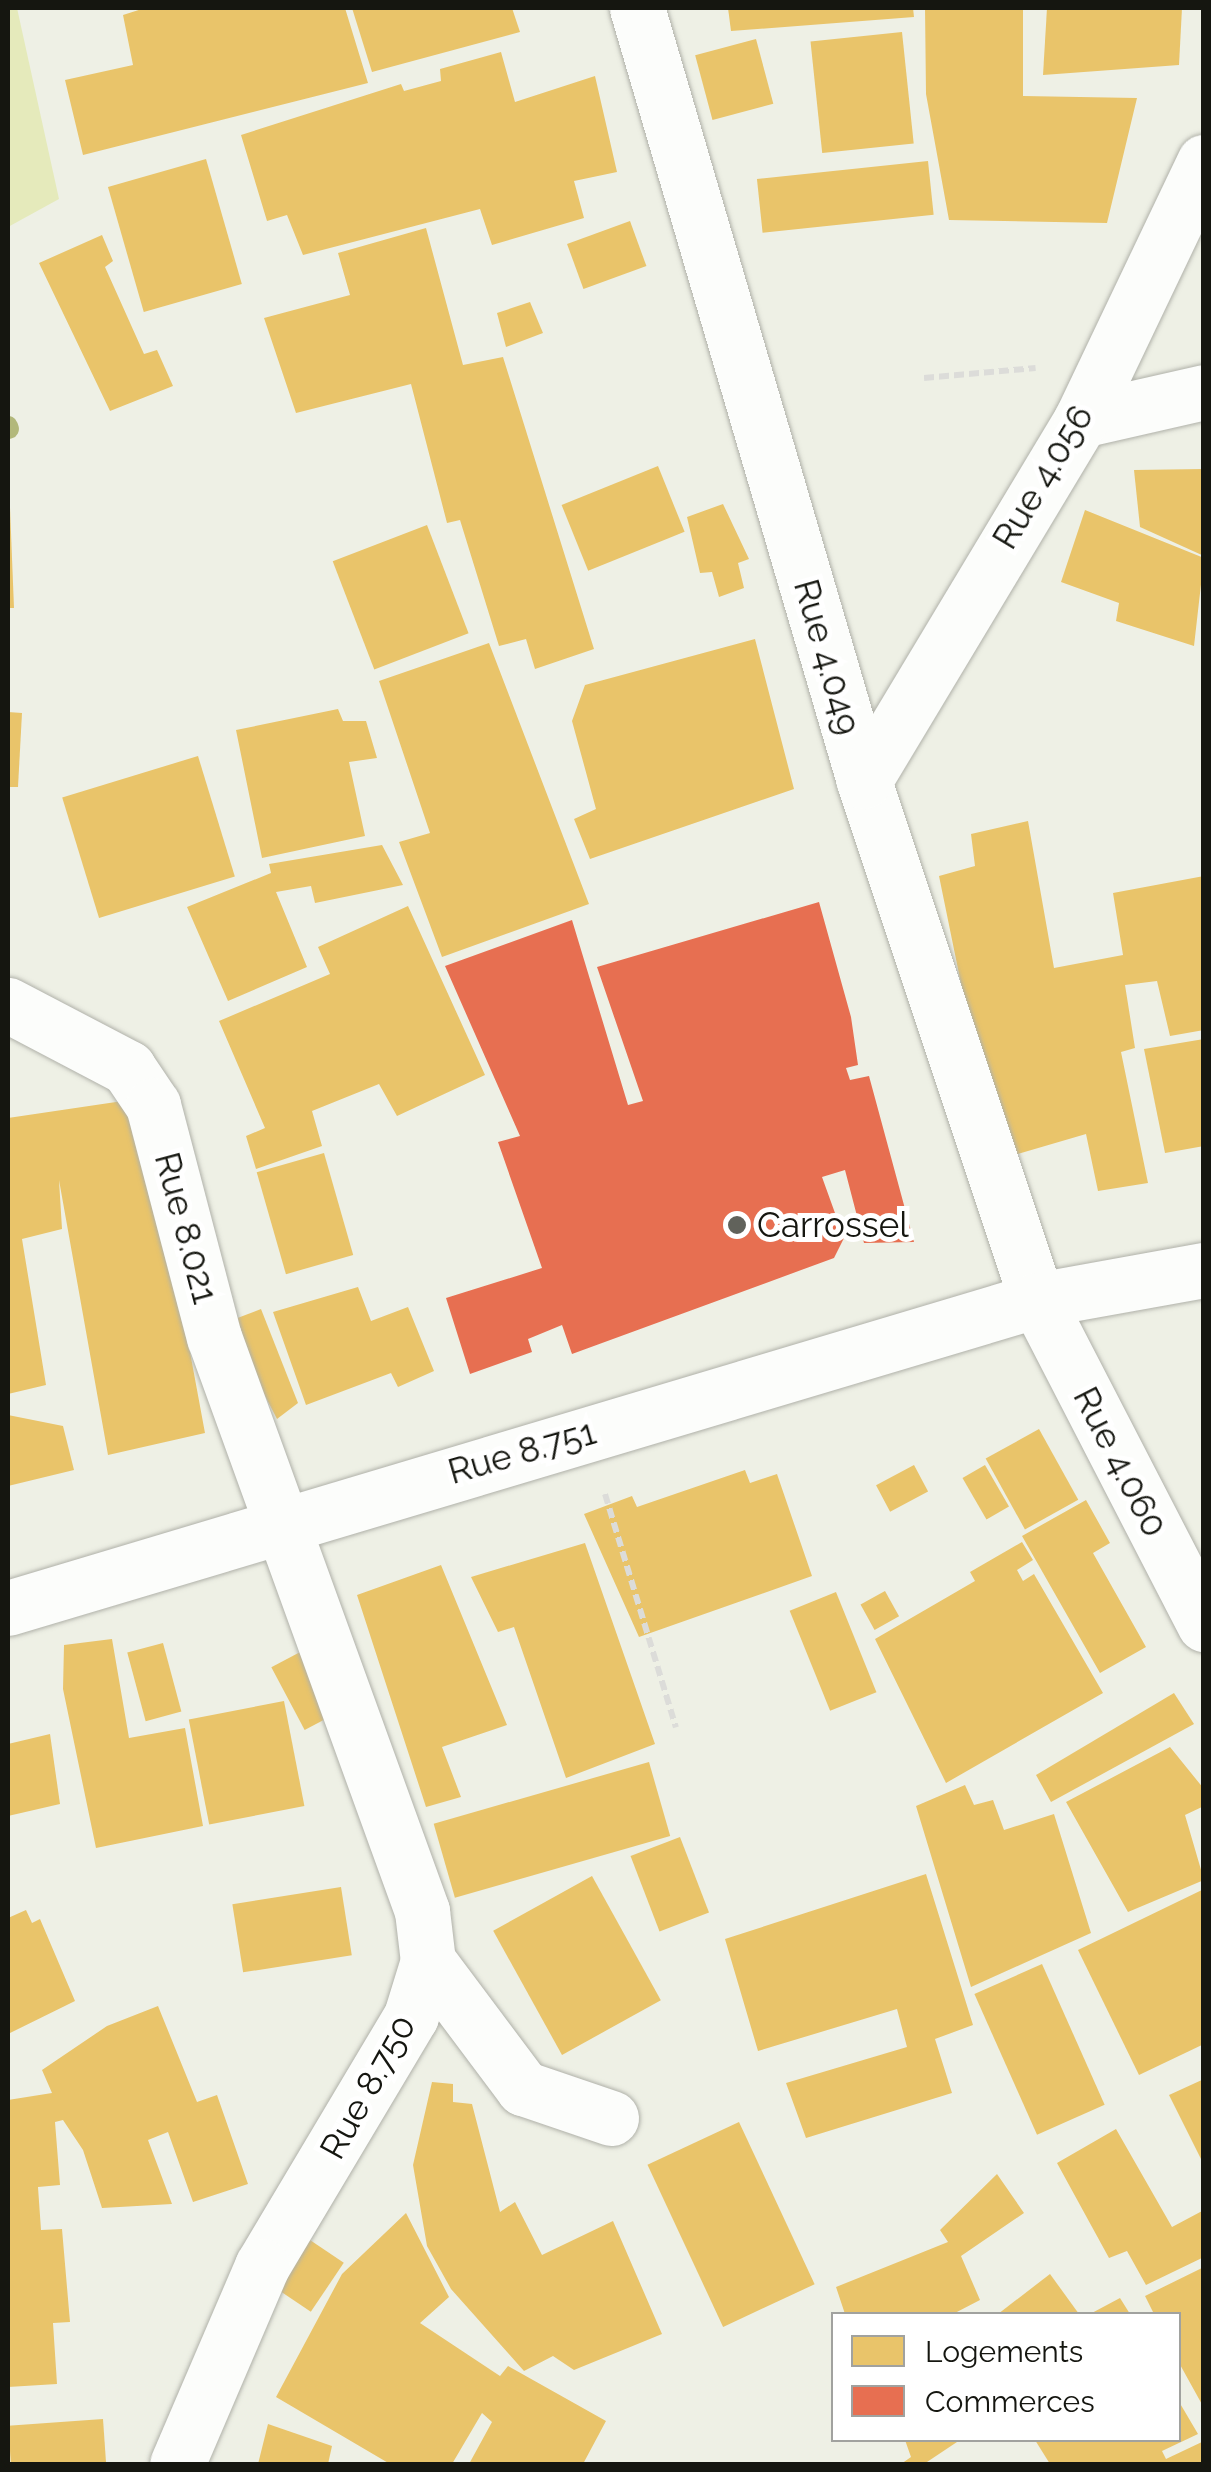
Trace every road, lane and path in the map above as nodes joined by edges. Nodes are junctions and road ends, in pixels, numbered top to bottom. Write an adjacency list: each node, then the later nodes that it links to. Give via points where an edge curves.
1 (637, 8): 7 (street, Rue 4.049)
2 (1204, 162): 3 (street, Rue 4.056)
3 (1111, 357): 4 (path); 6 (street, Rue 4.056)
4 (924, 378)
5 (1204, 392): 6 (street)
6 (1081, 420): 7 (street, Rue 4.056)
7 (864, 781): 10 (street, Rue 4.049)
8 (8, 1004): 12 (street, Rue 8.021, via 143,1083)
9 (1204, 1270): 10 (street, Rue 8.751)
10 (1037, 1300): 11 (street, Rue 8.751); 14 (street, Rue 4.060)
11 (588, 1434): 12 (street, Rue 8.751); 15 (path)
12 (279, 1523): 13 (street, Rue 8.751); 16 (street, via 406,1862)
13 (8, 1608)
14 (1204, 1624)
15 (676, 1726)
16 (428, 1961): 17 (street, via 522,2088); 18 (street, Rue 8.750, via 392,2054 236,2316)
17 (612, 2118)
18 (177, 2464)

